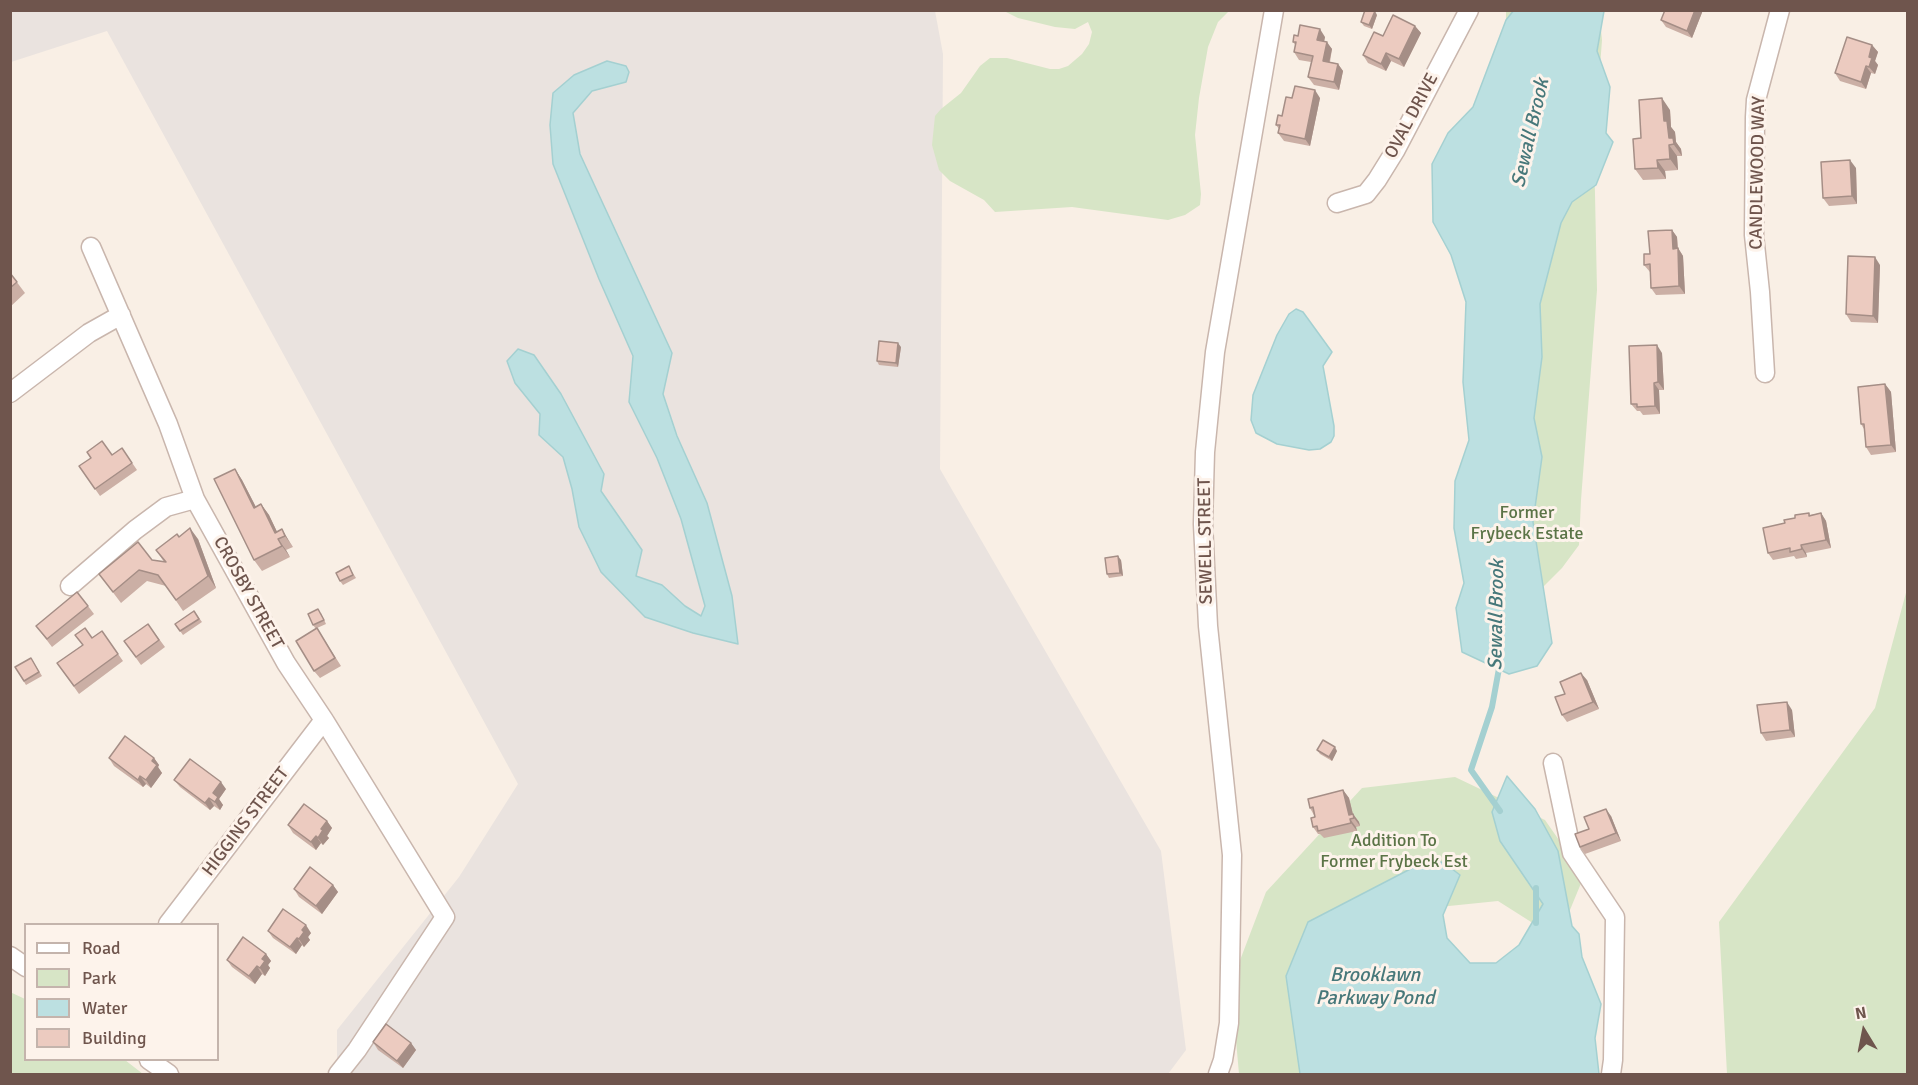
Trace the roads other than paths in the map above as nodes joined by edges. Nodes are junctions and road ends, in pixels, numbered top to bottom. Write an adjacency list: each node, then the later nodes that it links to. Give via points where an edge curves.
1 (1274, 10): 19 (street, SEWELL STREET, via 1215,352 1205,452 1203,524 1208,626 1232,855 1229,1023)
2 (1469, 10): 4 (street, OVAL DRIVE, via 1377,180 1366,194)
3 (1780, 10): 7 (street, CANDLEWOOD WAY, via 1755,117 1754,235)
4 (1337, 203)
5 (91, 248): 6 (street, CROSBY STREET)
6 (121, 315): 8 (street, via 89,333); 9 (street, CROSBY STREET)
7 (1765, 373)
8 (10, 393)
9 (195, 498): 10 (street, via 166,507); 11 (street, CROSBY STREET, via 286,663)
10 (70, 586)
11 (324, 720): 13 (street, HIGGINS STREET); 18 (street, CROSBY STREET, via 445,917)
12 (1552, 763): 20 (street, via 1572,853 1615,917)
13 (169, 923)
14 (10, 956): 15 (street)
15 (24, 966)
16 (152, 1061): 17 (street)
17 (168, 1074)
18 (338, 1074)
19 (1218, 1074)
20 (1611, 1074)

